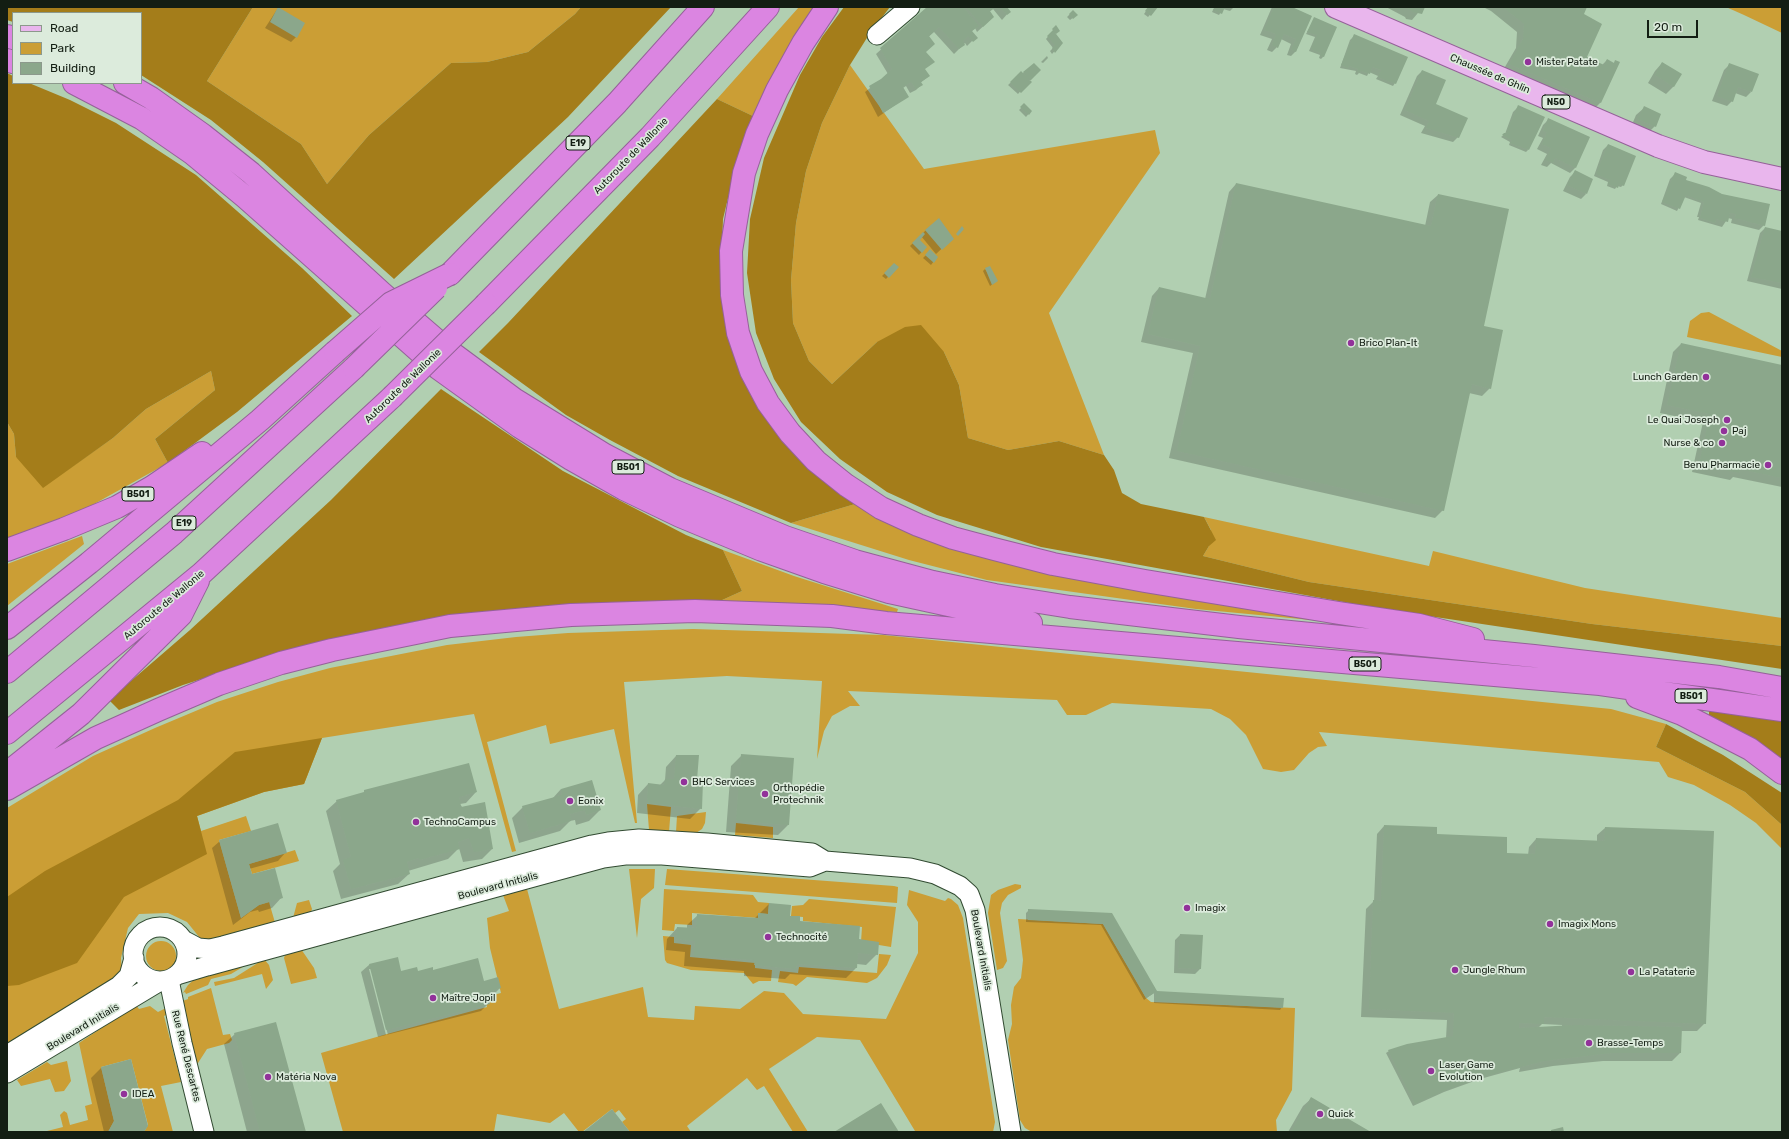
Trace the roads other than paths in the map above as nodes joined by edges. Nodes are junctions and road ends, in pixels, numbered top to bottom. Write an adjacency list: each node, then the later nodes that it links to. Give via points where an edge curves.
1 (703, 7): 10 (highway, E19, via 617,102)
2 (768, 7): 13 (highway, Autoroute de Wallonie, bridge, via 650,137 486,304 392,397)
3 (827, 7): 16 (highway, via 777,90 757,134 744,173 732,251 732,295 738,333 751,371 772,409 816,461 881,508 953,538 1053,564 1419,625)
4 (910, 7): 6 (street)
5 (1336, 7): 9 (main road, Chaussée de Ghlin / N50, via 1658,146 1704,162)
6 (877, 35)
7 (76, 84): 15 (highway, B501, via 141,118 193,154 438,368 520,427 624,489 722,534 831,574 889,592)
8 (127, 84): 16 (highway, B501, via 203,135 251,173 448,350 514,399 605,455 670,489 726,514 855,561 995,595 1070,607 1239,627)
9 (1782, 179)
10 (450, 274): 11 (highway, bridge, via 391,303); 17 (highway, E19, bridge, via 354,368 174,533)
11 (260, 420): 12 (highway, B501, via 206,449 152,487 117,506); 14 (highway)
12 (7, 550)
13 (201, 574): 21 (highway, Autoroute de Wallonie); 23 (highway, via 181,615 81,714)
14 (7, 628)
15 (1131, 643): 18 (highway, B501); 24 (highway, via 886,623 832,616 723,611 571,615 450,626 332,650 281,663 219,684 96,738)
16 (1534, 656): 19 (highway, B501, via 1719,677)
17 (7, 672)
18 (1600, 684): 20 (highway, B501); 22 (highway, via 1682,714 1750,749)
19 (1782, 688)
20 (1782, 710)
21 (7, 733)
22 (1782, 772)
23 (7, 773)
24 (7, 789)
25 (825, 861): 26 (street, Boulevard Initialis, via 812,853 643,839 608,842 210,949 198,948); 28 (street, Boulevard Initialis, via 810,867 662,855 626,854 603,858 207,966); 32 (street, Boulevard Initialis, via 922,871 960,886 969,894 975,910)
26 (183, 940): 27 (street, Boulevard Initialis, via 169,929 151,929 137,940); 28 (street, via 187,951 186,962)
27 (134, 958): 28 (street, via 145,977); 29 (street, Boulevard Initialis, via 129,976 119,986)
28 (169, 979): 30 (street, Boulevard Initialis); 31 (street, Rue René Descartes)
29 (7, 1055)
30 (7, 1073)
31 (204, 1132)
32 (1011, 1132)

